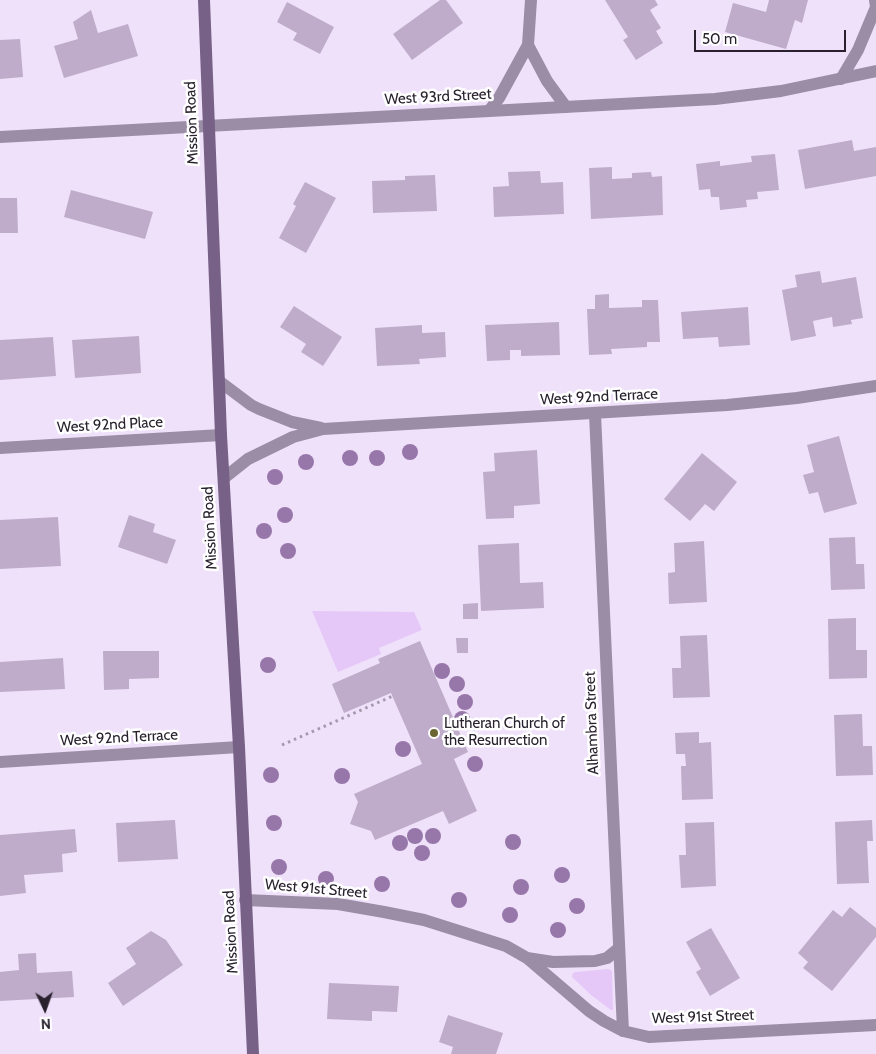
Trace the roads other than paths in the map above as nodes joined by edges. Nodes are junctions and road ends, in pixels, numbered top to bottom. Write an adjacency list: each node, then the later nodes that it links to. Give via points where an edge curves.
1 (204, 0): 10 (main road, Mission Road)
2 (531, 0): 5 (street)
3 (875, 0): 4 (street)
4 (876, 7): 7 (street, via 858,50)
5 (528, 45): 8 (street, via 547,81); 9 (street)
6 (876, 72): 7 (street, West 93rd Street)
7 (841, 79): 8 (street, West 93rd Street, via 715,100)
8 (566, 107): 9 (street, West 93rd Street)
9 (489, 111): 10 (street, West 93rd Street)
10 (209, 126): 11 (street, West 93rd Street); 12 (main road, Mission Road)
11 (0, 137)
12 (219, 381): 15 (street, West 92nd Terrace, via 259,409 292,422); 16 (main road, Mission Road)
13 (873, 389): 14 (street, West 92nd Terrace, via 727,405)
14 (594, 414): 15 (street, West 92nd Terrace); 22 (street, Alhambra Street)
15 (323, 429): 18 (street, West 92nd Terrace, via 293,437 248,459)
16 (221, 435): 17 (street, West 92nd Place); 18 (main road, Mission Road)
17 (0, 448)
18 (224, 478): 19 (main road, Mission Road)
19 (239, 747): 20 (street, West 92nd Terrace); 21 (main road, Mission Road)
20 (0, 762)
21 (245, 900): 23 (street, West 91st Street, via 338,904 424,920 506,946); 26 (main road, Mission Road)
22 (618, 949): 23 (street, West 91st Street, via 607,958 595,961 553,962); 25 (street, Alhambra Street)
23 (527, 958): 25 (street, West 91st Street, via 589,1011)
24 (876, 1025): 25 (street, West 91st Street, via 649,1037)
25 (623, 1031)
26 (253, 1054)

